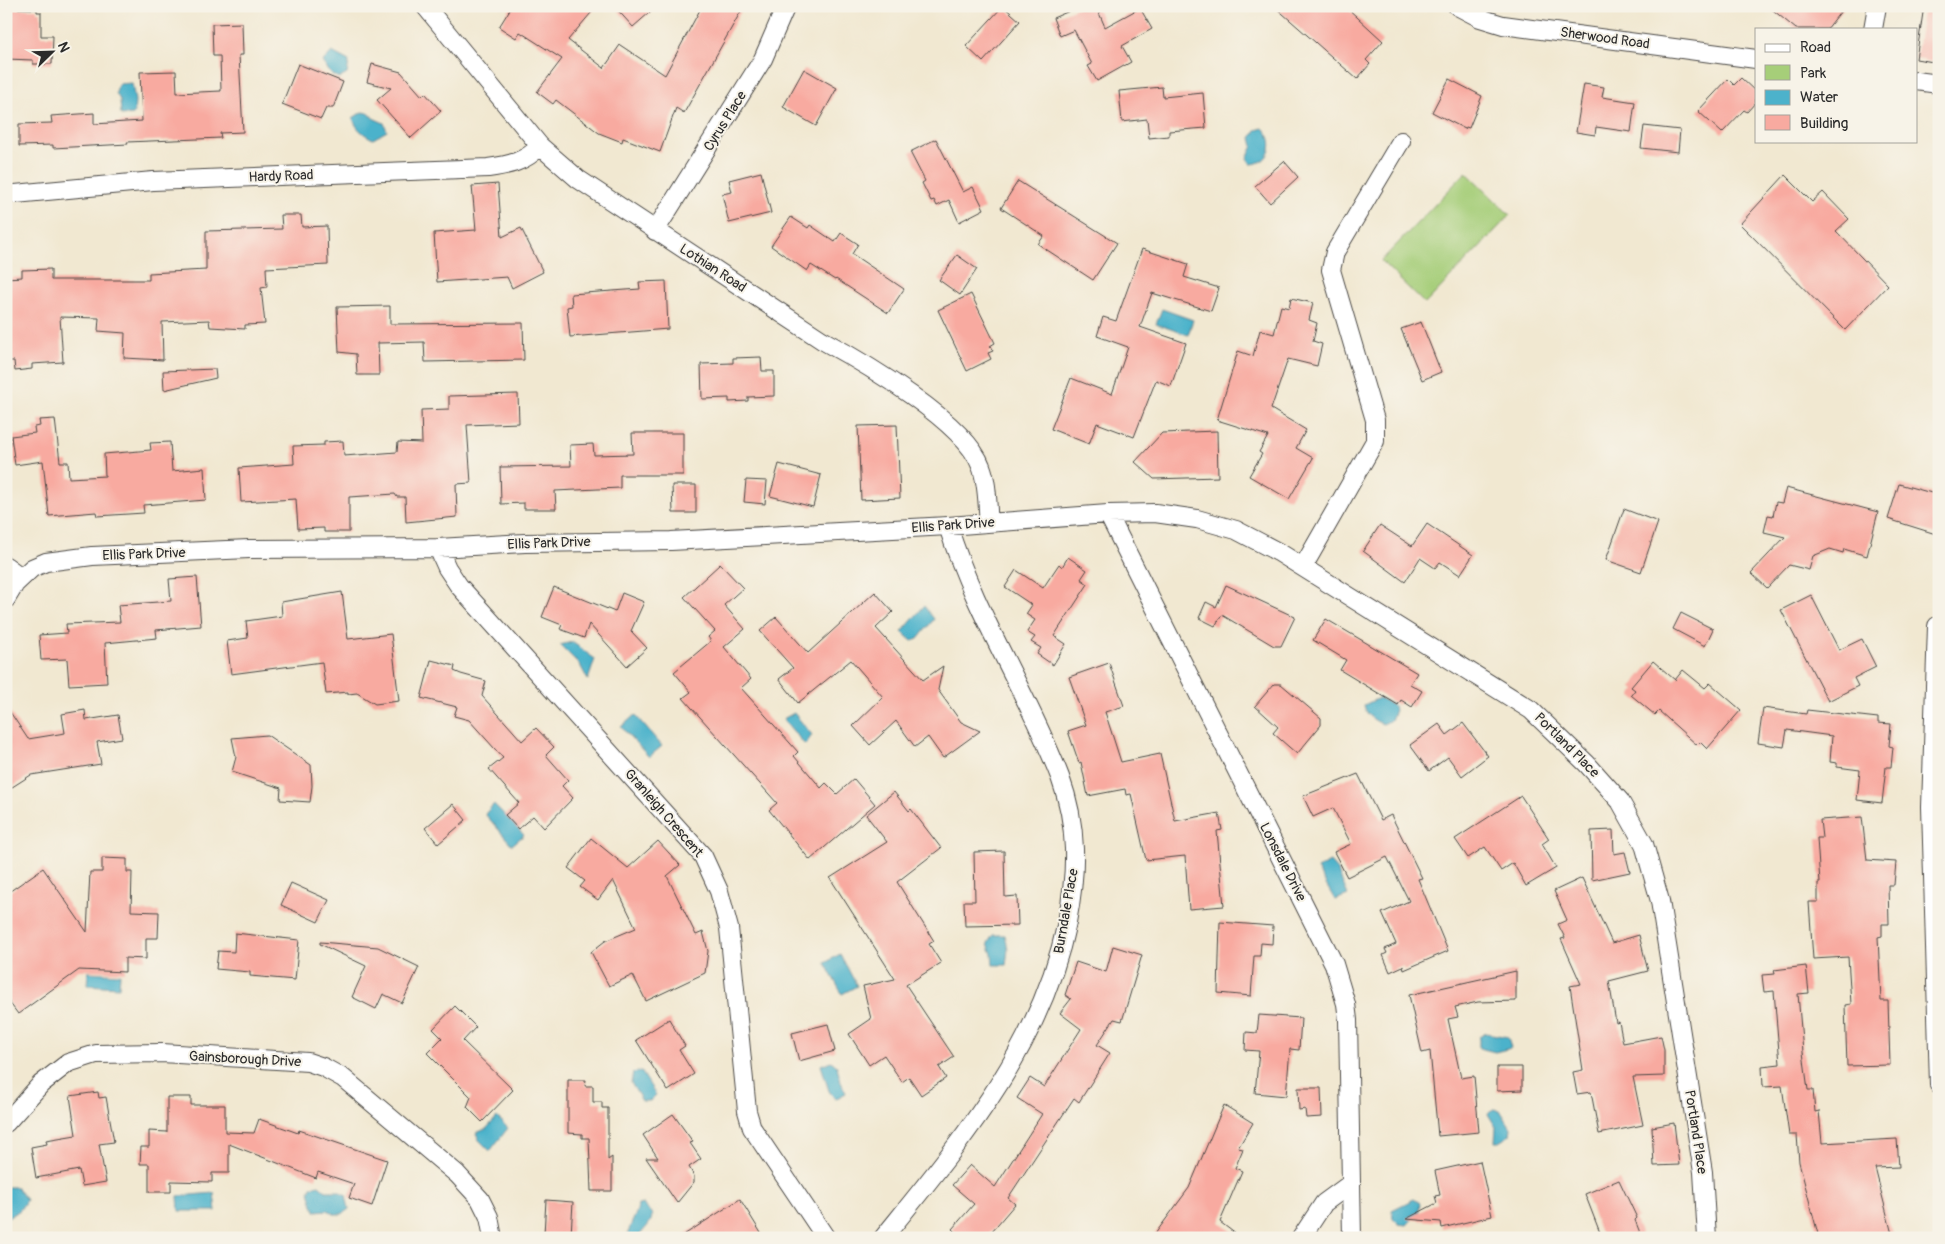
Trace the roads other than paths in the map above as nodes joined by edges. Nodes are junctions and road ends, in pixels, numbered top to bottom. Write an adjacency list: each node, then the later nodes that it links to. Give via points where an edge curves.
1 (424, 6): 10 (street, Lothian Road)
2 (786, 6): 12 (street, Cyrus Place, via 763,59)
3 (1458, 6): 6 (street, Sherwood Road, via 1503,25)
4 (1878, 6): 5 (street)
5 (1873, 28)
6 (1755, 59)
7 (1918, 81): 8 (street)
8 (1939, 84)
9 (1402, 141): 18 (street, via 1335,252 1331,270 1375,420 1376,441)
10 (540, 146): 11 (street, Hardy Road, via 518,162 488,168 153,181); 12 (street, Lothian Road, via 578,179)
11 (16, 194)
12 (656, 231): 14 (street, Lothian Road, via 948,422 974,451 981,466)
13 (1108, 514): 14 (street, Ellis Park Drive); 18 (street, Portland Place, via 1155,513 1197,519 1236,530); 24 (street, Lonsdale Drive, via 1336,970 1348,1020)
14 (989, 523): 15 (street, Ellis Park Drive)
15 (948, 526): 16 (street, Ellis Park Drive, via 671,541); 27 (street, Burndale Place, via 966,576 1060,778 1071,812 1074,876 1056,968 1012,1067 961,1143)
16 (438, 548): 19 (street, Ellis Park Drive, via 249,549 92,556 46,562); 26 (street, Granleigh Crescent, via 446,568 459,586 703,856 719,891 729,928 747,1111 752,1128)
17 (6, 566): 19 (street)
18 (1304, 567): 30 (street, Portland Place, via 1531,710 1620,800 1644,844 1660,901 1703,1172)
19 (21, 577): 20 (street, Ellis Park Drive)
20 (6, 599)
21 (1937, 626): 22 (street, via 1931,807)
22 (1939, 1085)
23 (6, 1123): 25 (street, Gainsborough Drive, via 41,1084 68,1063 96,1054 162,1053 308,1062 343,1078 457,1174 480,1199)
24 (1350, 1184): 28 (street, via 1324,1203); 29 (street, Lonsdale Drive)
25 (493, 1238)
26 (826, 1238)
27 (883, 1238)
28 (1301, 1238)
29 (1352, 1238)
30 (1707, 1238)

